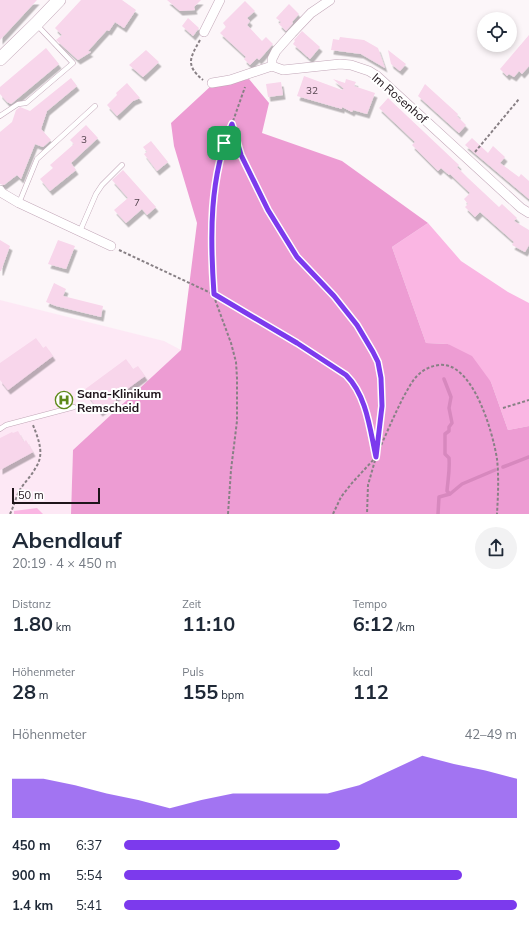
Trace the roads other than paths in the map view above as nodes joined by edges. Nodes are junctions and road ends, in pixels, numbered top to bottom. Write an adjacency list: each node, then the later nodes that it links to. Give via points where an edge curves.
1 (59, 0): 4 (main road)
2 (220, 0): 5 (street)
3 (330, 0): 7 (street, via 311,14 276,51)
4 (36, 24): 6 (main road); 10 (lane, via 73,63 26,103 18,104)
5 (204, 32)
6 (0, 59)
7 (272, 66): 8 (street, via 253,74); 14 (street, Im Rosenhof, via 283,70 340,64 369,71)
8 (212, 83)
9 (95, 106): 13 (lane, via 37,159)
10 (0, 116)
11 (122, 165): 15 (lane, via 99,190)
12 (0, 190): 13 (street)
13 (19, 203): 15 (street)
14 (529, 213)
15 (80, 231): 16 (street)
16 (112, 246)
17 (74, 407): 18 (lane, via 6,425)
18 (0, 429)

